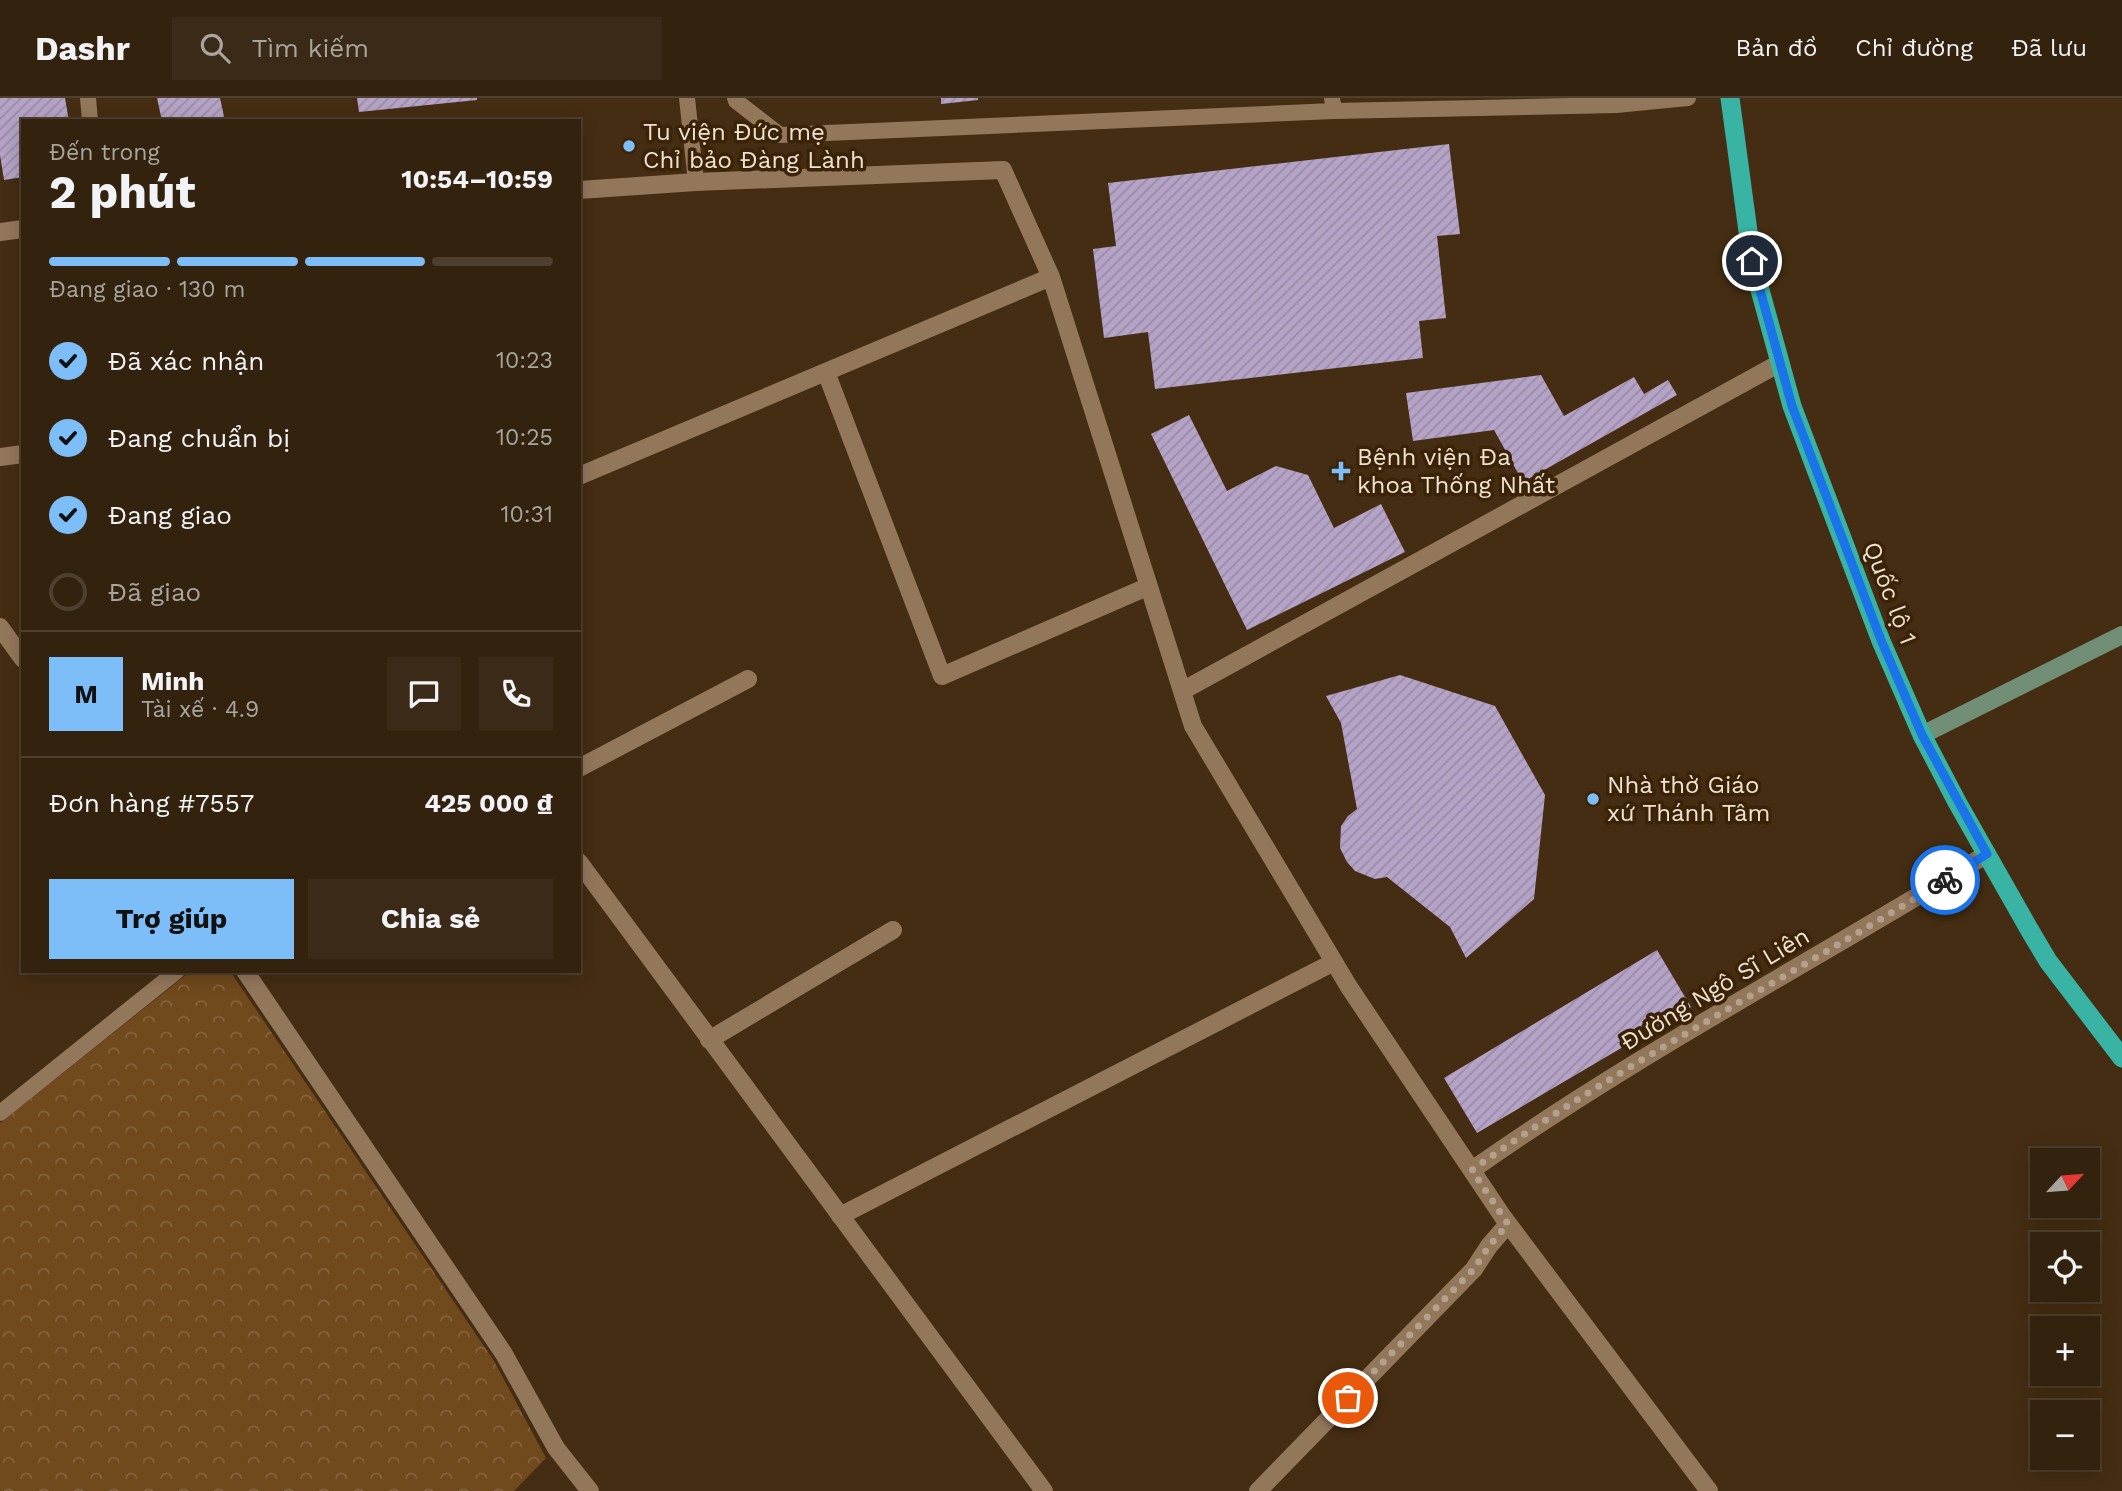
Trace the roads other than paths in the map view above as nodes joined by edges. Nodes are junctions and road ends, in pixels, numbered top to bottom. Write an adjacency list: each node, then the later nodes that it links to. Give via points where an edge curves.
1 (88, 98): 7 (lane)
2 (687, 98): 8 (lane)
3 (735, 98): 6 (lane, via 780,135)
4 (1688, 98): 6 (lane, via 1616,105)
5 (1730, 98): 13 (highway, Quốc lộ 1, via 1752,261)
6 (1333, 105)
7 (90, 119)
8 (696, 182): 9 (street); 12 (street, via 1003,170)
9 (581, 190)
10 (21, 229): 11 (street)
11 (0, 232)
12 (1051, 277): 14 (street); 18 (street)
13 (1780, 363): 23 (street); 24 (highway, Quốc lộ 1, via 1877,630)
14 (826, 372): 17 (street); 18 (street, via 942,676)
15 (21, 454): 16 (street)
16 (0, 457)
17 (581, 475)
18 (1147, 587): 23 (street)
19 (0, 627): 21 (street)
20 (2122, 635): 24 (main road)
21 (21, 656)
22 (748, 680): 25 (street)
23 (1182, 691): 29 (street, via 1193,726)
24 (1922, 735): 26 (highway, Quốc lộ 1)
25 (581, 767)
26 (1987, 854): 33 (highway, Quốc lộ 1, via 2048,961); 35 (street, Đường Ngô Sĩ Liên, via 1590,1092)
27 (581, 865): 32 (street)
28 (893, 930): 32 (street)
29 (1334, 962): 35 (street); 36 (street)
30 (175, 973): 34 (lane)
31 (246, 973): 38 (street, via 504,1354 556,1448)
32 (709, 1040): 36 (street)
33 (2122, 1058)
34 (0, 1113)
35 (1472, 1170): 37 (street)
36 (839, 1216): 39 (street)
37 (1508, 1224): 40 (street, via 1474,1269); 41 (street)
38 (590, 1491)
39 (1044, 1491)
40 (1258, 1491)
41 (1709, 1491)

